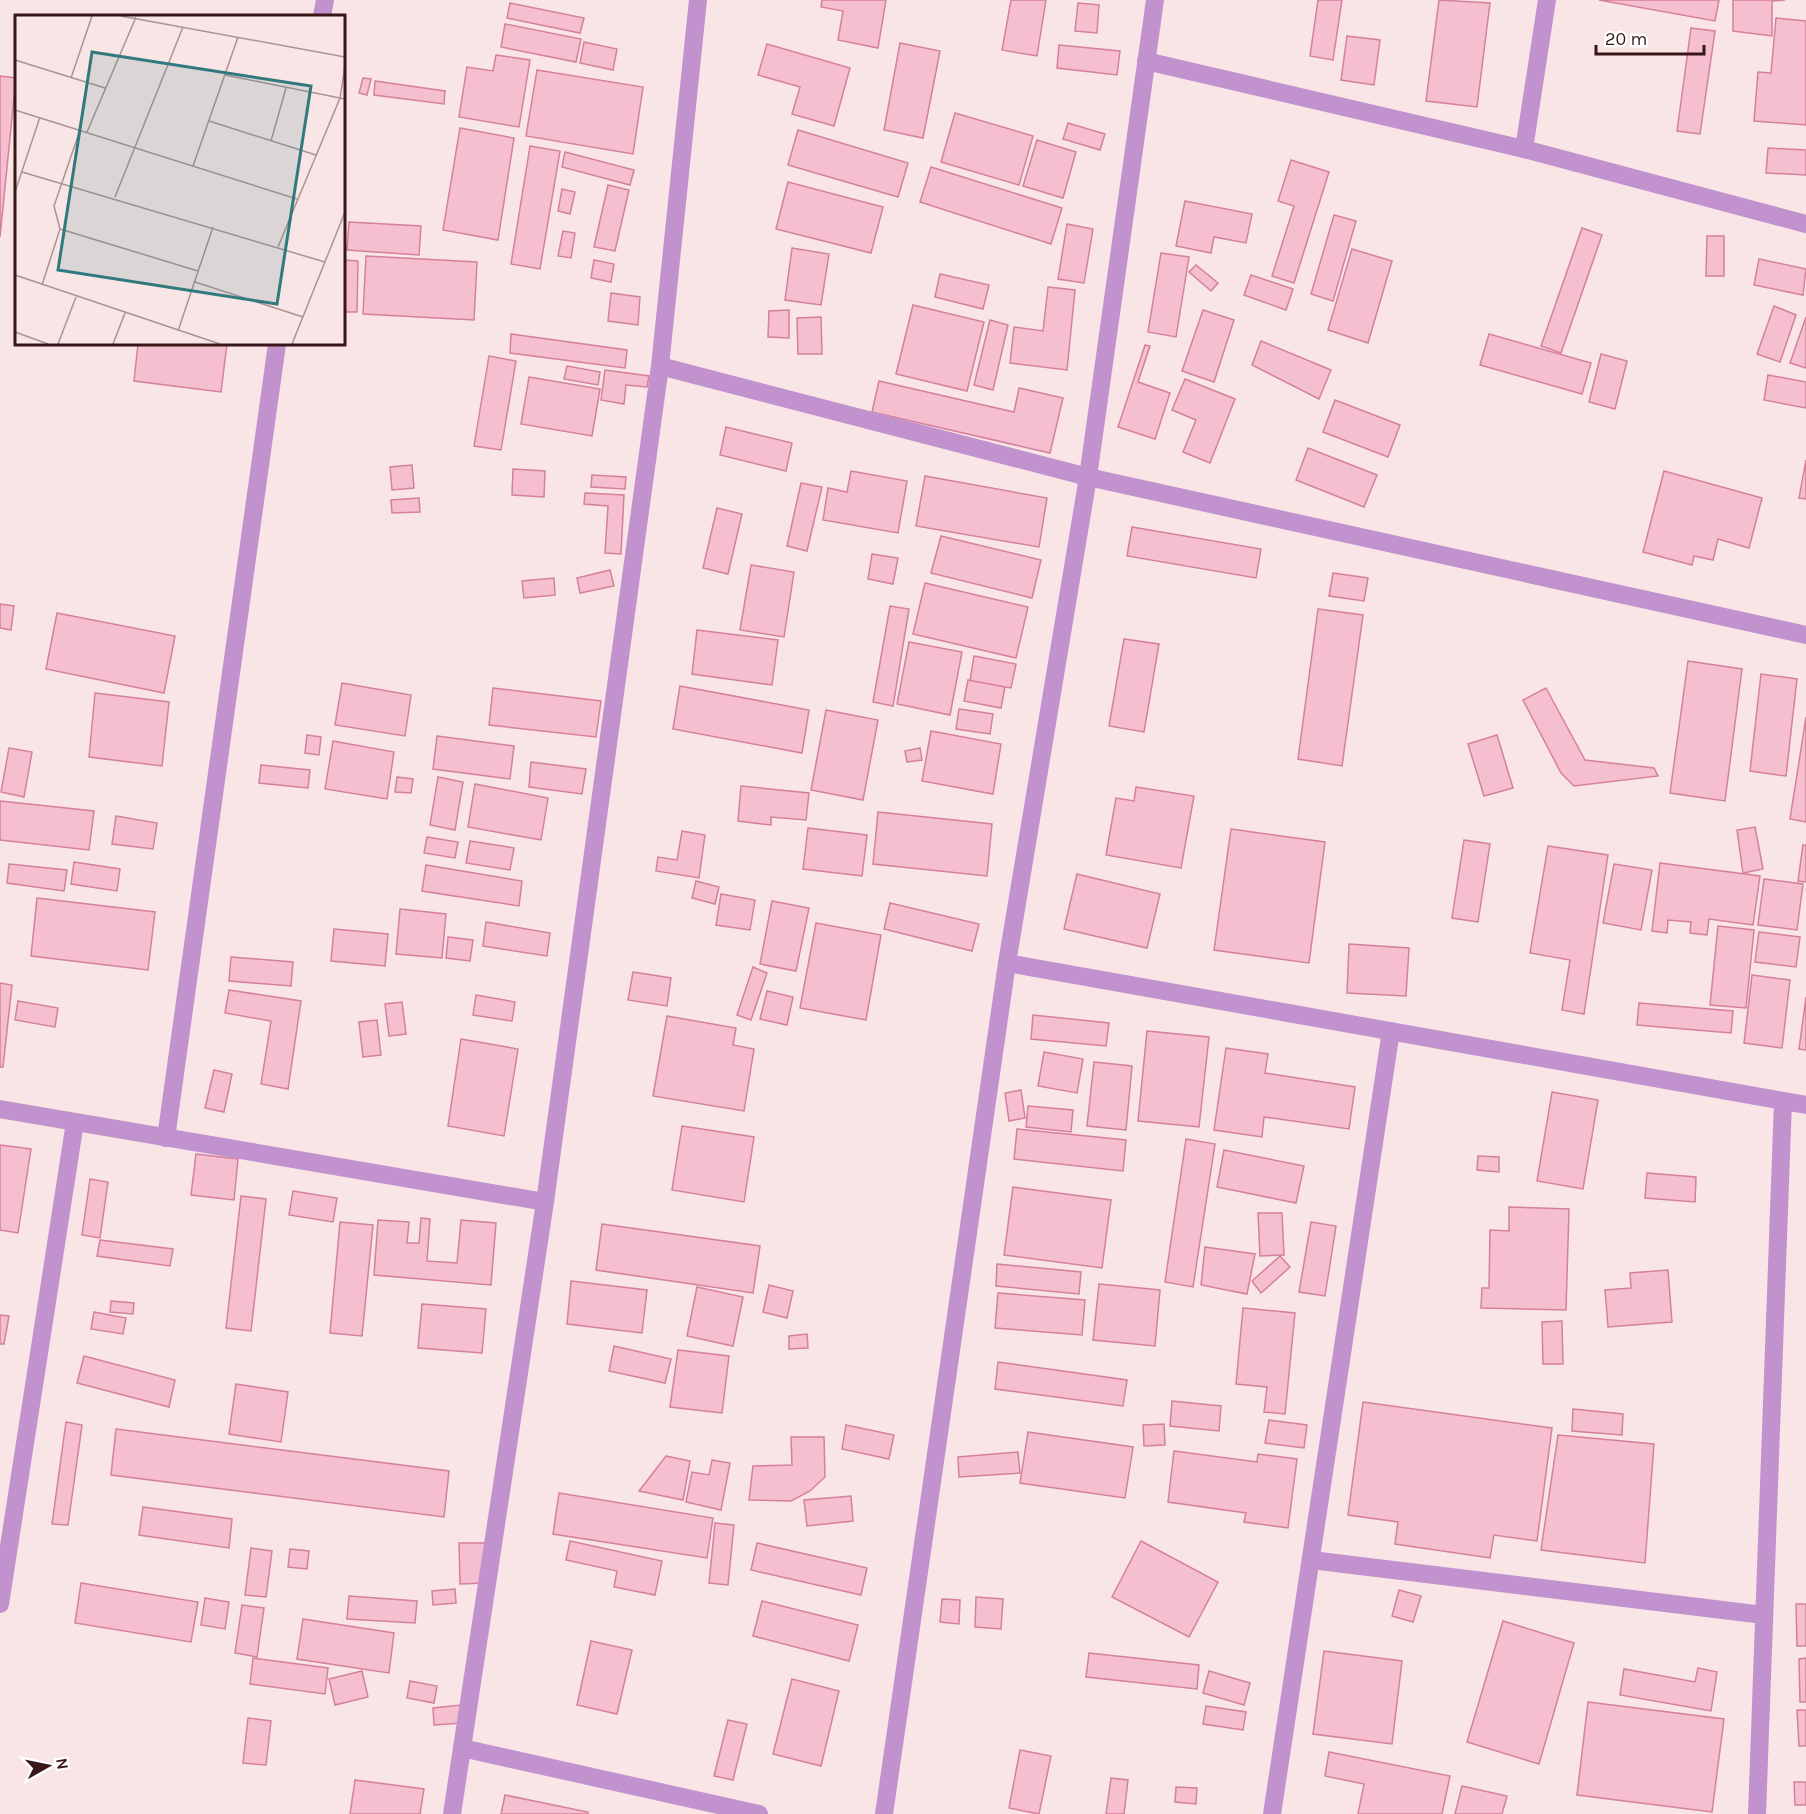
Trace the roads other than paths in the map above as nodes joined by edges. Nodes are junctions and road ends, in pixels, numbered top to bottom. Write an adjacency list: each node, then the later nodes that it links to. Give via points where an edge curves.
1 (325, 0): 5 (street)
2 (698, 0): 10 (street)
3 (1546, 0): 7 (street)
4 (1148, 1): 6 (street)
5 (322, 15)
6 (1146, 62): 7 (street); 11 (street)
7 (1524, 149): 8 (street)
8 (1806, 224)
9 (277, 345): 19 (street)
10 (660, 366): 11 (street); 20 (street)
11 (1088, 477): 12 (street); 13 (street)
12 (1806, 634)
13 (1006, 963): 14 (street); 27 (street)
14 (1391, 1031): 15 (street); 21 (street)
15 (1783, 1101): 16 (street); 23 (street)
16 (1806, 1105)
17 (0, 1109): 18 (street)
18 (75, 1122): 19 (street); 22 (street)
19 (166, 1138): 20 (street)
20 (545, 1202): 24 (street)
21 (1311, 1560): 23 (street); 28 (street)
22 (0, 1604)
23 (1764, 1615): 29 (street)
24 (462, 1748): 25 (street); 26 (street)
25 (452, 1814)
26 (759, 1814)
27 (884, 1814)
28 (1272, 1814)
29 (1756, 1814)

